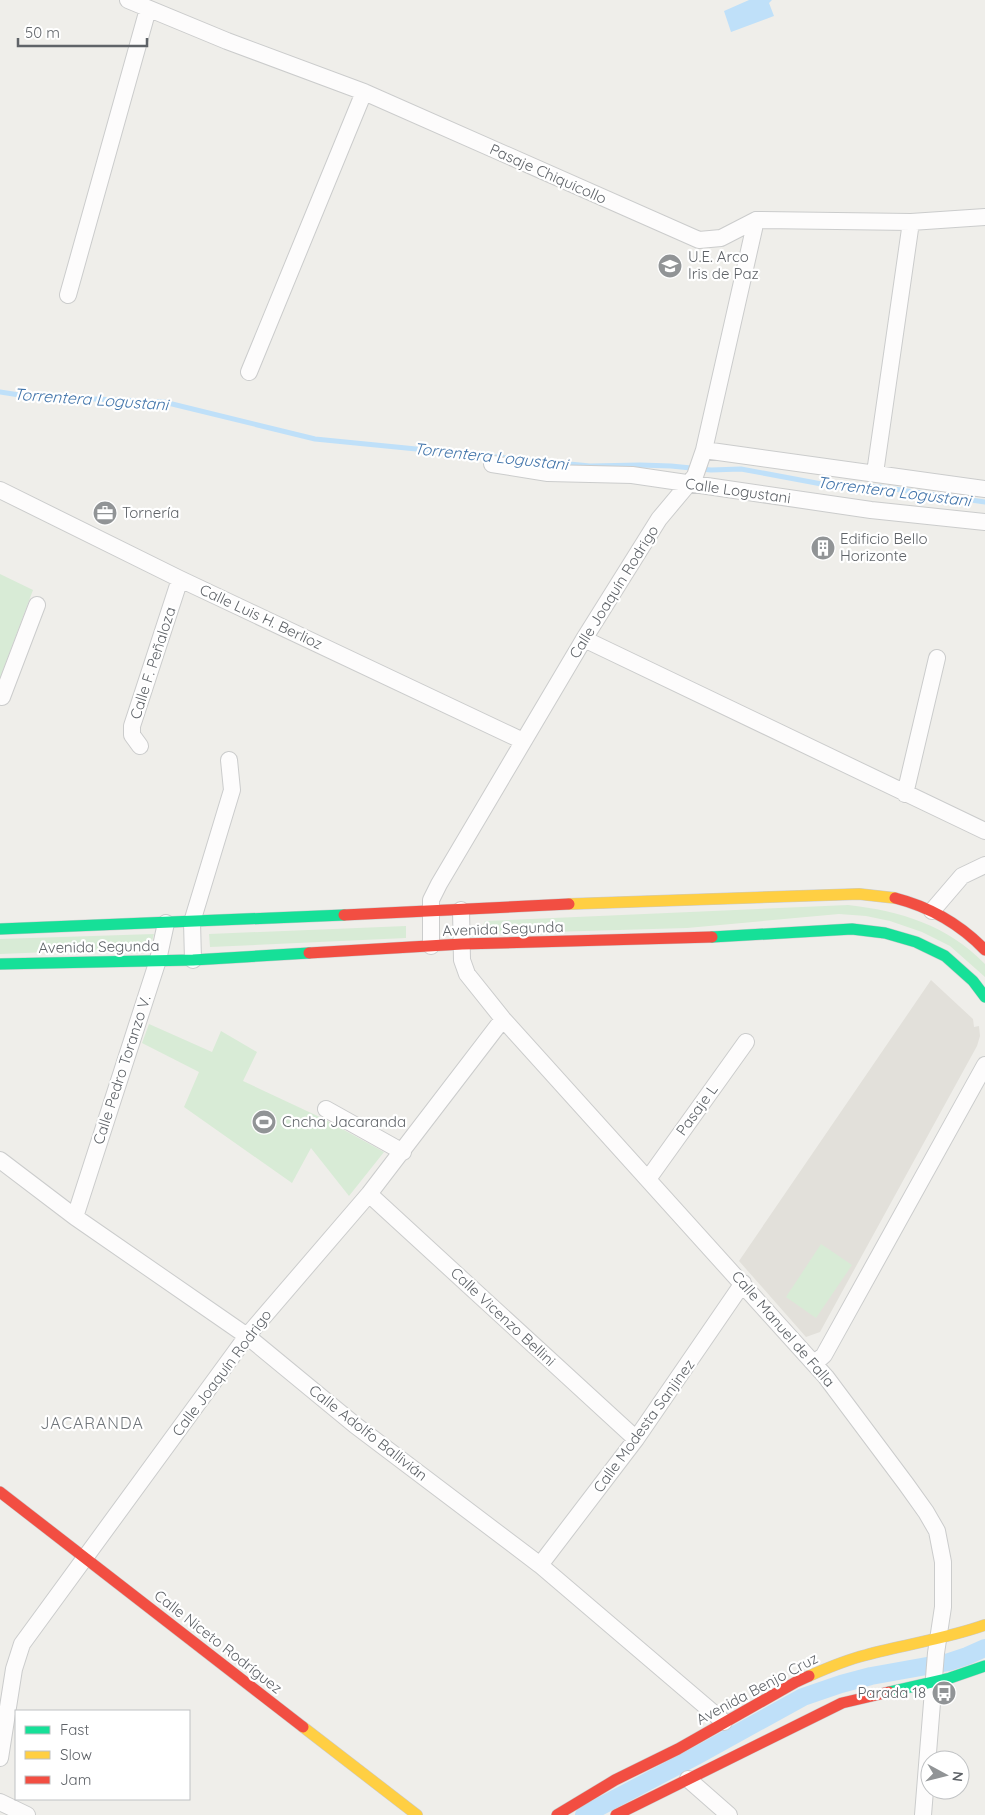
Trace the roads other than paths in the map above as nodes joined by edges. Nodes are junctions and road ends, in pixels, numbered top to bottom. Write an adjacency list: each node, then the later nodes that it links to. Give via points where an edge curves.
1 (128, 0): 2 (street, Pasaje Chiquicollo)
2 (148, 9): 3 (street, Pasaje Chiquicollo); 7 (street)
3 (364, 92): 5 (street, Pasaje Chiquicollo, via 699,240 721,238); 8 (street)
4 (985, 217): 6 (street, Pasaje Chiquicollo)
5 (756, 220): 6 (street, Pasaje Chiquicollo); 10 (street, Calle Joaquín Rodrigo)
6 (911, 222): 11 (street)
7 (68, 295)
8 (249, 372)
9 (492, 464): 10 (street, Calle Logustani, via 548,473 632,475)
10 (697, 468): 11 (street, Calle Logustani); 14 (street, Calle Logustani, via 871,510); 17 (street, Calle Joaquín Rodrigo, via 659,519)
11 (875, 474): 12 (street, Calle Logustani)
12 (985, 489)
13 (0, 490): 15 (street, Calle Luis H. Berlioz)
14 (985, 522)
15 (180, 579): 20 (street, Calle Luis H. Berlioz); 21 (street, Calle F. Peñaloza, via 132,726 132,736)
16 (37, 605): 19 (street)
17 (584, 639): 20 (street, Calle Joaquín Rodrigo); 23 (street)
18 (937, 658): 23 (street)
19 (0, 696)
20 (523, 741): 28 (street, Calle Joaquín Rodrigo, via 439,884 431,900)
21 (140, 746)
22 (229, 760): 30 (street, via 232,790)
23 (905, 794): 24 (street)
24 (985, 831)
25 (985, 865): 27 (street, via 962,876)
26 (462, 910): 27 (main road, Avenida Segunda, via 859,894 890,897); 28 (main road, Avenida Segunda); 32 (street, Calle Manuel de Falla)
27 (932, 911): 34 (main road, Avenida Segunda, via 976,940)
28 (431, 912): 30 (main road, Avenida Segunda); 33 (street, Calle Joaquín Rodrigo)
29 (166, 922): 30 (main road, Avenida Segunda); 31 (main road, Avenida Segunda); 35 (street, Calle Pedro Toranzo V.)
30 (192, 922): 36 (street)
31 (0, 930)
32 (462, 944): 33 (main road, Avenida Segunda); 38 (main road, Avenida Segunda, via 688,939 852,929 886,933 916,942 945,956 973,981); 39 (street, Calle Manuel de Falla, via 462,960 467,974)
33 (431, 946): 36 (main road, Avenida Segunda)
34 (985, 950)
35 (158, 960): 36 (main road, Avenida Segunda); 37 (main road, Avenida Segunda); 47 (street, Calle Pedro Toranzo V.)
36 (193, 960)
37 (0, 964)
38 (985, 997)
39 (503, 1019): 43 (street, Calle Joaquín Rodrigo); 45 (street, Calle Manuel de Falla)
40 (746, 1042): 45 (street, Pasaje L)
41 (985, 1064): 50 (street, via 824,1356)
42 (326, 1109): 43 (street)
43 (403, 1152): 46 (street, Calle Joaquín Rodrigo)
44 (0, 1160): 47 (street, Calle Adolfo Ballivián)
45 (648, 1179): 48 (street, Calle Manuel de Falla)
46 (369, 1194): 49 (street, Calle Joaquín Rodrigo); 51 (street, Calle Vicenzo Bellini)
47 (75, 1217): 49 (street, Calle Adolfo Ballivián)
48 (743, 1283): 50 (street, Calle Manuel de Falla); 51 (street, Calle Modesta Sanjinez)
49 (247, 1336): 53 (street, Calle Joaquín Rodrigo); 54 (street, Calle Adolfo Ballivián, via 355,1426)
50 (815, 1363): 56 (street, Calle Manuel de Falla, via 906,1484 937,1531 943,1562 943,1607)
51 (636, 1439): 54 (street, Calle Modesta Sanjinez)
52 (0, 1492): 53 (main road, Calle Niceto Rodríguez)
53 (86, 1559): 60 (street, Calle Joaquín Rodrigo, via 22,1644 14,1669); 64 (main road, Calle Niceto Rodríguez)
54 (540, 1565): 59 (street, Calle Adolfo Ballivián)
55 (985, 1625): 56 (main road, Avenida Benjo Cruz)
56 (937, 1646): 58 (street, Calle Manuel de Falla); 59 (main road, Avenida Benjo Cruz, via 866,1655 835,1665 796,1682)
57 (985, 1666): 58 (main road)
58 (934, 1677): 61 (main road, via 842,1703); 68 (street, Calle Manuel de Falla)
59 (724, 1722): 65 (main road, Avenida Benjo Cruz)
60 (0, 1758)
61 (688, 1779): 66 (main road); 67 (street)
62 (0, 1802): 63 (street)
63 (27, 1815)
64 (417, 1815)
65 (557, 1815)
66 (616, 1815)
67 (729, 1815)
68 (923, 1815)

